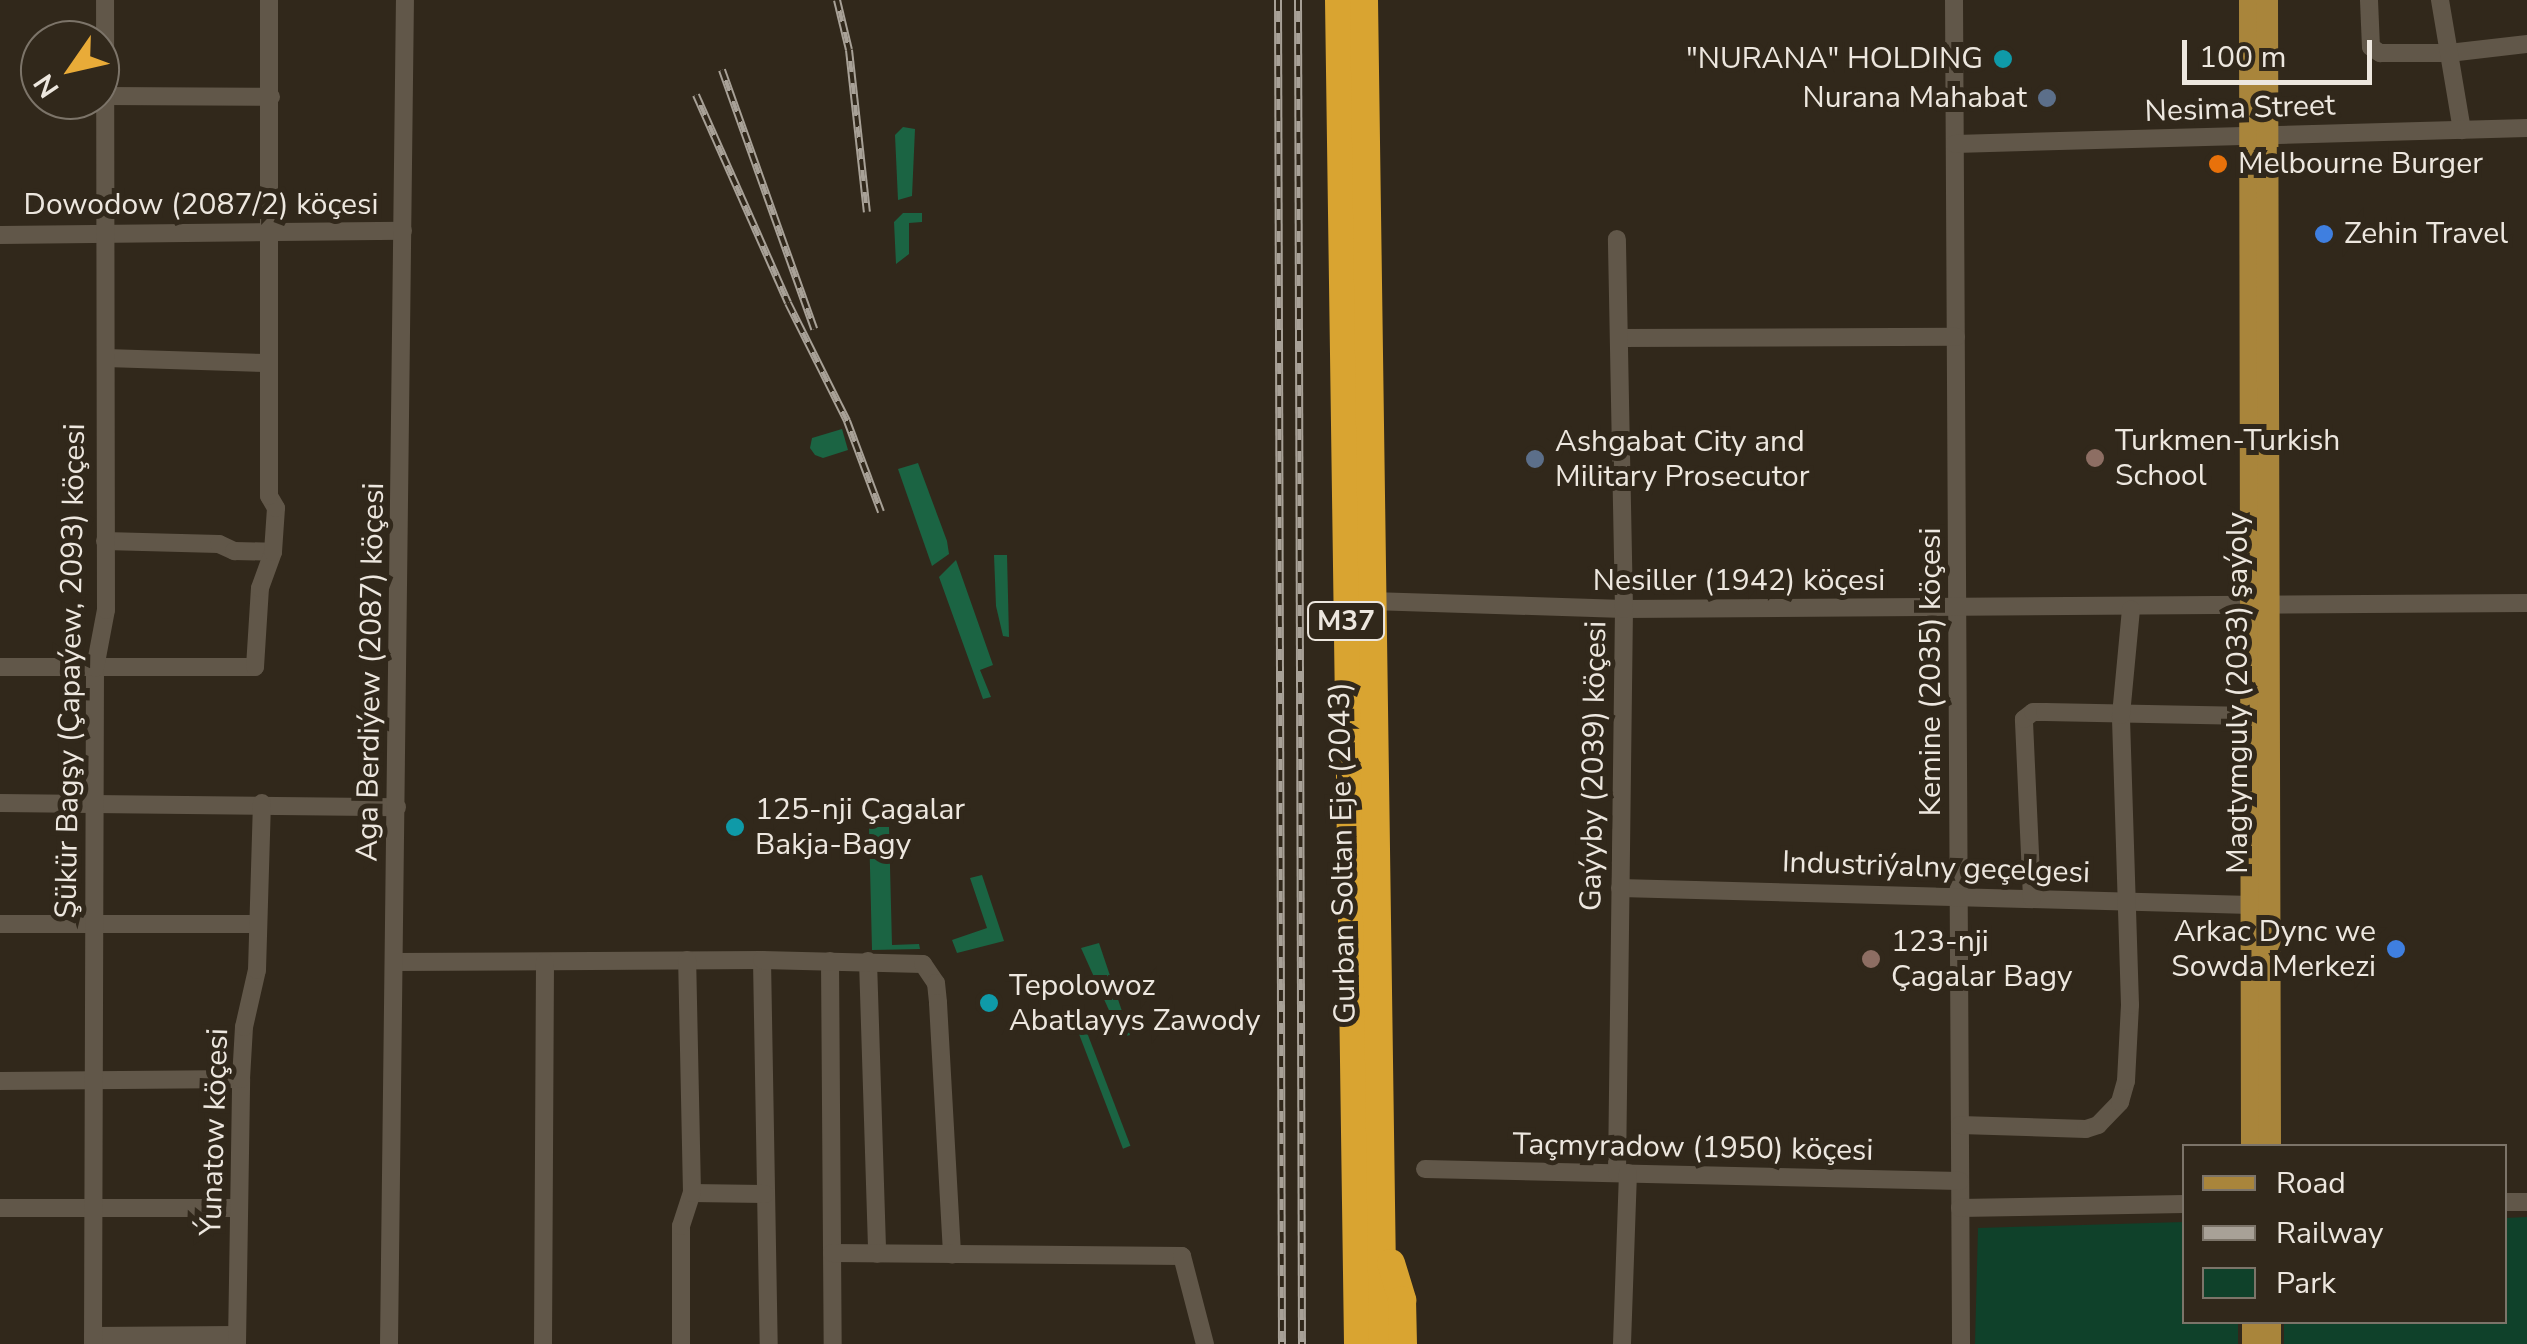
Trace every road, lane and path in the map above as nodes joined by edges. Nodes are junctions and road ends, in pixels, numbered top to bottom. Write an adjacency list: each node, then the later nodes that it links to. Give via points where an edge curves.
1 (269, 0): 13 (street)
2 (405, 0): 21 (street, Aga Berdiýew (2087) köçesi)
3 (1339, 0): 74 (highway, Gurban Soltan Eje (2043) / M37)
4 (1364, 0): 30 (highway, Gurban Soltan Eje (2043) / M37)
5 (1954, 0): 18 (street, Kemine (2035) köçesi)
6 (2250, 0): 17 (main road, Magtymguly (2033) şaýoly)
7 (2267, 0): 17 (main road, Magtymguly (2033) şaýoly)
8 (2369, 0): 11 (street, via 2375,52)
9 (2440, 0): 11 (street)
10 (2527, 44): 11 (street)
11 (2449, 53): 16 (street)
12 (120, 96): 13 (street)
13 (271, 97): 20 (street)
14 (104, 120): 19 (street, Şükür Bagşy (Çapaýew, 2093) köçesi)
15 (2527, 128): 16 (street, Nesima Street)
16 (2462, 130): 17 (street, Nesima Street)
17 (2259, 136): 18 (street, Nesima Street); 32 (main road, Magtymguly (2033) şaýoly)
18 (1954, 144): 24 (street, Kemine (2035) köçesi)
19 (104, 232): 20 (street, Dowodow (2087/2) köçesi); 22 (street, Dowodow (2087/2) köçesi); 26 (street, Şükür Bagşy (Çapaýew, 2093) köçesi)
20 (270, 232): 21 (street, Dowodow (2087/2) köçesi); 27 (street)
21 (403, 232): 43 (street, Aga Berdiýew (2087) köçesi)
22 (0, 234)
23 (1617, 239): 25 (street, Gaýyby (2039) köçesi)
24 (1956, 337): 25 (street); 33 (street, Kemine (2035) köçesi)
25 (1620, 338): 35 (street, Gaýyby (2039) köçesi)
26 (106, 358): 27 (street); 28 (street, Şükür Bagşy (Çapaýew, 2093) köçesi)
27 (269, 363): 29 (street)
28 (105, 541): 29 (street); 37 (street, Şükür Bagşy (Çapaýew, 2093) köçesi, via 106,610)
29 (273, 552): 37 (street, via 260,588 255,667)
30 (1371, 600): 35 (street, Nesiller (1942) köçesi); 74 (highway, Gurban Soltan Eje (2043) / M37)
31 (2527, 603): 32 (street, Nesiller (1942) köçesi)
32 (2259, 608): 34 (street, Nesiller (1942) köçesi); 39 (main road, Magtymguly (2033) şaýoly); 63 (main road, Magtymguly (2033) şaýoly)
33 (1958, 609): 34 (street, Nesiller (1942) köçesi); 35 (street, Nesiller (1942) köçesi); 45 (street, Kemine (2035) köçesi)
34 (2131, 609): 38 (street)
35 (1624, 610): 44 (street, Gaýyby (2039) köçesi)
36 (0, 666): 37 (street)
37 (95, 668): 41 (street, Şükür Bagşy (Çapaýew, 2093) köçesi)
38 (2121, 715): 39 (street); 46 (street, via 2045,712 2024,720); 47 (street)
39 (2251, 716): 48 (main road, Magtymguly (2033) şaýoly)
40 (0, 802): 41 (street)
41 (94, 803): 42 (street); 49 (street, Şükür Bagşy (Çapaýew, 2093) köçesi)
42 (262, 803): 43 (street); 51 (street, Ýunatow köçesi)
43 (398, 807): 55 (street, Aga Berdiýew (2087) köçesi)
44 (1620, 888): 45 (street, Industriýalny geçelgesi); 65 (street, Gaýyby (2039) köçesi)
45 (1959, 896): 46 (street, Industriýalny geçelgesi); 61 (street, Kemine (2035) köçesi)
46 (2032, 898): 47 (street, Industriýalny geçelgesi)
47 (2126, 901): 48 (street, Industriýalny geçelgesi); 61 (street, via 2130,1005 2120,1102 2086,1129)
48 (2251, 905): 62 (main road, Magtymguly (2033) şaýoly)
49 (92, 923): 50 (street); 51 (street); 60 (street, Şükür Bagşy (Çapaýew, 2093) köçesi)
50 (0, 924)
51 (258, 924): 58 (street, Ýunatow köçesi)
52 (687, 960): 53 (street); 56 (street); 67 (street)
53 (762, 960): 54 (street); 68 (street)
54 (830, 961): 57 (street); 75 (street)
55 (394, 962): 56 (street); 80 (street, Aga Berdiýew (2087) köçesi)
56 (545, 962): 81 (street)
57 (868, 962): 76 (street); 77 (street, via 930,970 938,1003)
58 (241, 1079): 60 (street); 72 (street, Ýunatow köçesi)
59 (0, 1081): 60 (street)
60 (94, 1081): 70 (street, Şükür Bagşy (Çapaýew, 2093) köçesi)
61 (1960, 1125): 66 (street, Kemine (2035) köçesi)
62 (2252, 1144)
63 (2270, 1144)
64 (1425, 1169): 65 (street, Taçmyradow (1950) köçesi)
65 (1623, 1173): 66 (street, Taçmyradow (1950) köçesi); 90 (street, Gaýyby (2039) köçesi)
66 (1960, 1181): 73 (street, Kemine (2035) köçesi)
67 (692, 1193): 68 (street); 82 (street, via 679,1252)
68 (765, 1194): 83 (street)
69 (2182, 1204): 73 (street)
70 (94, 1207): 71 (street); 72 (street); 79 (street, Şükür Bagşy (Çapaýew, 2093) köçesi)
71 (0, 1208)
72 (239, 1208): 78 (street, Ýunatow köçesi)
73 (1960, 1208): 91 (street, Kemine (2035) köçesi)
74 (1370, 1240): 86 (highway, via 1339,1302); 87 (highway, Gurban Soltan Eje (2043)); 88 (highway, Gurban Soltan Eje (2043) / M37); 89 (highway, via 1402,1300)
75 (832, 1253): 76 (street); 84 (street)
76 (877, 1254): 77 (street)
77 (952, 1255): 85 (street, via 1182,1256)
78 (237, 1339): 79 (street)
79 (93, 1340)
80 (389, 1344)
81 (543, 1344)
82 (681, 1344)
83 (769, 1344)
84 (833, 1344)
85 (1206, 1344)
86 (1340, 1344)
87 (1358, 1344)
88 (1383, 1344)
89 (1403, 1344)
90 (1622, 1344)
91 (1960, 1344)

